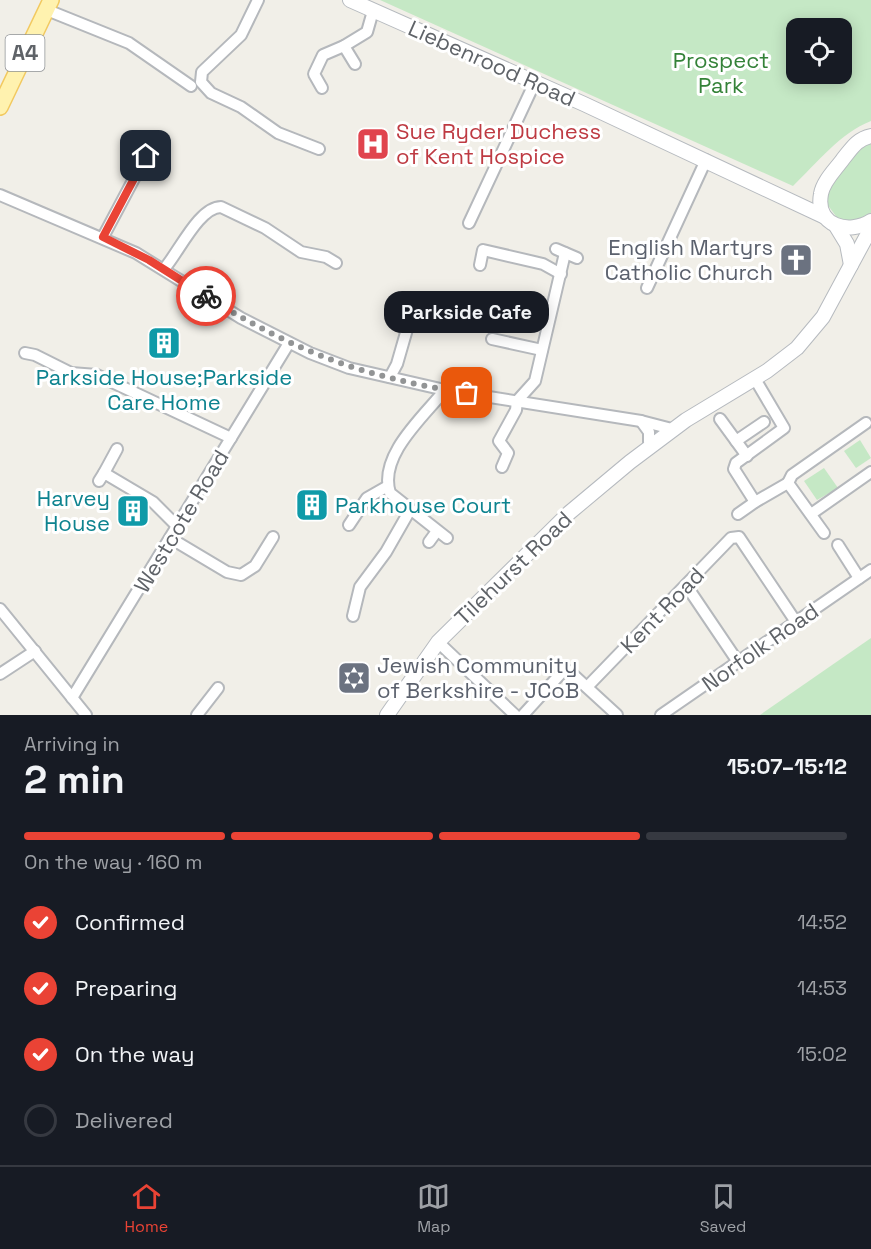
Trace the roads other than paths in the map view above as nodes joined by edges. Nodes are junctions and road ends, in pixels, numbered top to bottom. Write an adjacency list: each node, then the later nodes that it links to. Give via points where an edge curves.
1 (258, 0): 12 (street, via 242,35 202,72 201,82 211,93 241,107 278,133)
2 (350, 0): 4 (street, Liebenrood Road)
3 (49, 5): 8 (street, via 154,54); 10 (main road, A4)
4 (373, 11): 5 (street, via 367,32); 7 (street, Liebenrood Road)
5 (344, 46): 6 (street); 9 (street, via 323,55 314,74)
6 (355, 64)
7 (535, 82): 15 (street, Liebenrood Road); 22 (street)
8 (191, 86)
9 (322, 88)
10 (0, 106)
11 (871, 136): 17 (street, via 856,143)
12 (319, 149)
13 (134, 150): 14 (street)
14 (146, 156): 16 (street); 25 (street)
15 (706, 160): 19 (street, Liebenrood Road); 32 (street)
16 (159, 161)
17 (821, 192): 19 (street); 20 (street, via 820,205)
18 (0, 195): 25 (street)
19 (797, 202): 20 (street, Liebenrood Road)
20 (825, 217): 23 (street, Liebenrood Road)
21 (871, 221): 23 (street, via 852,229)
22 (469, 223)
23 (837, 226): 29 (street, via 847,244)
24 (871, 228): 29 (street, Tilehurst Road)
25 (103, 237): 30 (street)
26 (577, 258): 31 (street, via 560,251)
27 (336, 263): 30 (street, via 301,252 265,228 214,207 201,215)
28 (480, 265): 31 (street, via 483,250 543,264)
29 (851, 266): 39 (street, Tilehurst Road, via 823,317 805,339)
30 (164, 269): 35 (street)
31 (561, 274): 36 (street)
32 (647, 288)
33 (416, 311): 38 (street)
34 (492, 339): 36 (street)
35 (289, 343): 38 (street, via 349,368); 48 (street, Westcote Road)
36 (542, 350): 41 (street, via 535,381)
37 (25, 353): 48 (street, via 71,373 97,375)
38 (390, 377): 40 (street)
39 (755, 379): 43 (street, Tilehurst Road); 52 (street, via 784,428)
40 (445, 390): 41 (street); 57 (street, via 393,458 388,468)
41 (517, 401): 44 (street); 54 (street, via 499,441 508,453)
42 (720, 419): 49 (street)
43 (687, 420): 47 (street, Tilehurst Road); 53 (street, Tilehurst Road)
44 (641, 421): 47 (street); 50 (street, via 649,432)
45 (764, 422): 49 (street)
46 (866, 423): 56 (street, via 792,475)
47 (668, 428): 50 (street, Tilehurst Road)
48 (231, 438): 63 (street, Westcote Road)
49 (736, 441): 52 (street)
50 (649, 442): 53 (street, Tilehurst Road)
51 (117, 449): 63 (street, via 101,477 153,502)
52 (747, 456): 58 (street, via 734,469)
53 (630, 462): 77 (street, Tilehurst Road, via 569,513)
54 (502, 467)
55 (871, 472): 61 (street)
56 (788, 483): 58 (street); 61 (street)
57 (388, 486): 59 (street, via 390,493); 62 (street, via 367,498)
58 (755, 502): 60 (street)
59 (410, 510): 64 (street); 75 (street, via 360,587)
60 (738, 514)
61 (811, 514): 65 (street)
62 (349, 525)
63 (177, 526): 66 (street, Westcote Road)
64 (437, 531): 67 (street); 68 (street)
65 (824, 533)
66 (170, 538): 69 (street, via 232,575 251,570); 83 (street, Westcote Road)
67 (447, 538)
68 (429, 542)
69 (273, 543)
70 (838, 545): 72 (street)
71 (871, 570): 72 (street, Norfolk Road)
72 (859, 578): 76 (street, Norfolk Road)
73 (686, 585): 76 (street, Kent Road, via 731,538 739,537); 79 (street); 81 (street, Kent Road)
74 (0, 609): 78 (street)
75 (353, 616)
76 (796, 622): 79 (street, Norfolk Road)
77 (438, 642): 86 (street, Tilehurst Road); 87 (street)
78 (35, 651): 80 (street); 83 (street)
79 (738, 662): 90 (street, Norfolk Road)
80 (0, 674)
81 (587, 687): 88 (street, via 564,670); 89 (street)
82 (218, 688): 85 (street)
83 (72, 698): 84 (street)
84 (86, 715)
85 (197, 715)
86 (387, 715)
87 (515, 715)
88 (523, 715)
89 (617, 715)
90 (661, 715)

